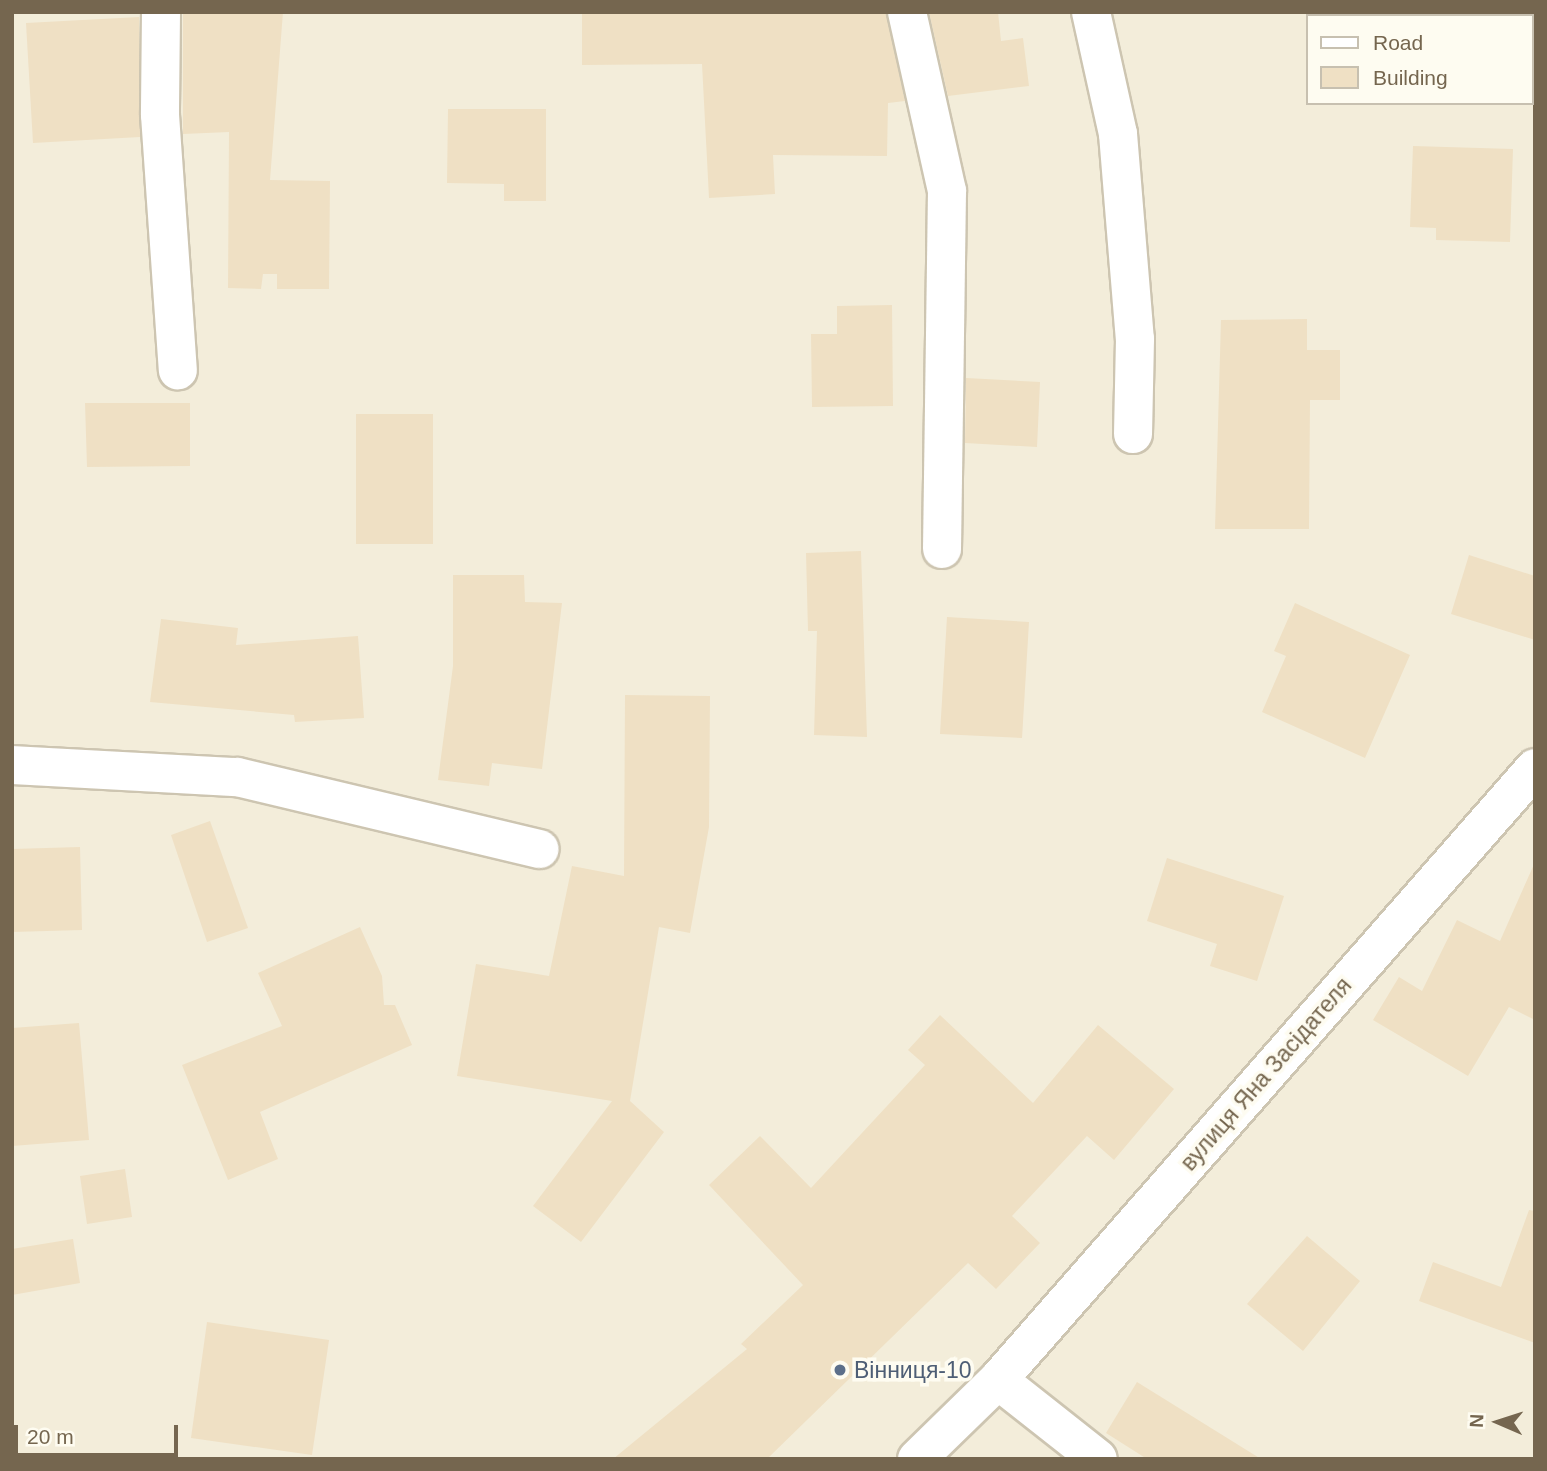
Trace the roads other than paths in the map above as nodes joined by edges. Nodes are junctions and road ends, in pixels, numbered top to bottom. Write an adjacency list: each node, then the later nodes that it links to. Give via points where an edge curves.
1 (160, 12): 4 (street, via 160,115)
2 (907, 12): 6 (street, via 947,191)
3 (1091, 12): 5 (street, via 1118,134 1135,339)
4 (178, 370)
5 (1133, 434)
6 (942, 549)
7 (12, 765): 9 (street, via 237,777)
8 (1535, 768): 10 (street, вулиця Яна Засідателя)
9 (540, 849)
10 (998, 1380): 11 (street, вулиця Яна Засідателя); 12 (street)
11 (917, 1459)
12 (1098, 1459)

